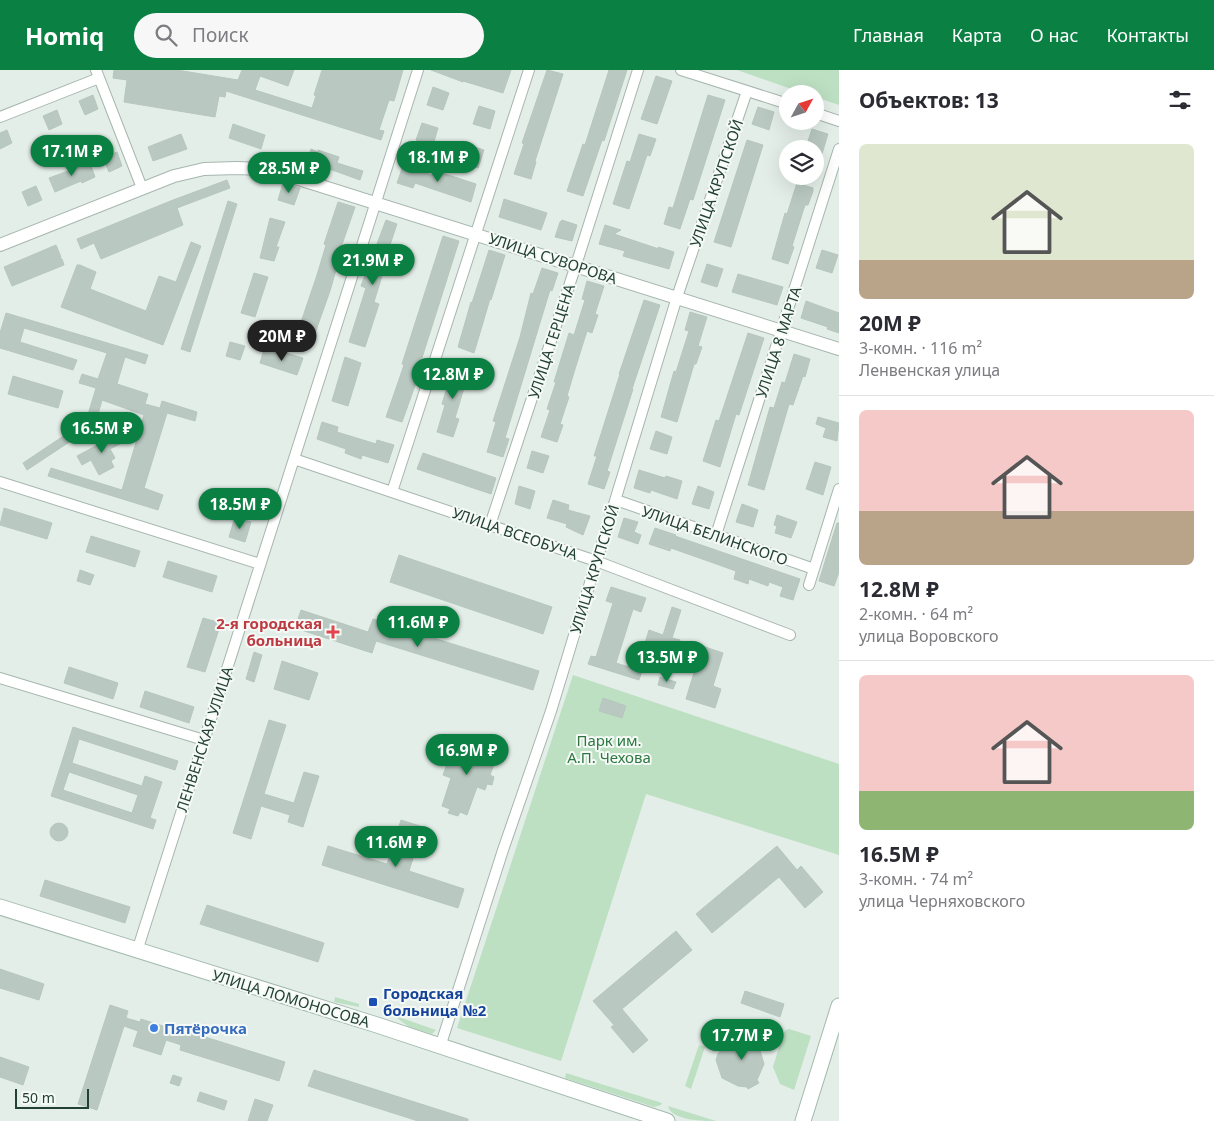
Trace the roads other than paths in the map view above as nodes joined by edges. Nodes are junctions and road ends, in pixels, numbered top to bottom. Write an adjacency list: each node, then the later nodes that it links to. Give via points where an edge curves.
1 (418, 70): 13 (street, ЛЕНВЕНСКАЯ УЛИЦА)
2 (529, 70): 14 (street)
3 (638, 70): 16 (street, УЛИЦА ГЕРЦЕНА)
4 (681, 70): 6 (street)
5 (98, 74): 9 (street); 12 (street)
6 (747, 91): 7 (street); 17 (street, УЛИЦА КРУПСКОЙ)
7 (779, 101)
8 (824, 116): 10 (street)
9 (0, 117)
10 (839, 121)
11 (839, 149): 18 (street, УЛИЦА 8 МАРТА)
12 (142, 188): 13 (street, УЛИЦА СУВОРОВА, via 174,176 204,170 267,169); 15 (street, УЛИЦА СУВОРОВА)
13 (376, 202): 14 (street, УЛИЦА СУВОРОВА); 20 (street, ЛЕНВЕНСКАЯ УЛИЦА)
14 (476, 234): 16 (street, УЛИЦА СУВОРОВА); 23 (street)
15 (0, 245)
16 (576, 265): 17 (street, УЛИЦА СУВОРОВА); 25 (street, УЛИЦА ГЕРЦЕНА)
17 (677, 297): 18 (street, УЛИЦА СУВОРОВА); 24 (street, УЛИЦА КРУПСКОЙ)
18 (782, 330): 19 (street, УЛИЦА СУВОРОВА); 26 (street, УЛИЦА 8 МАРТА)
19 (839, 349)
20 (294, 459): 23 (street, УЛИЦА ВСЕОБУЧА); 28 (street, ЛЕНВЕНСКАЯ УЛИЦА)
21 (0, 482): 28 (street)
22 (839, 489): 29 (street)
23 (392, 492): 25 (street, УЛИЦА ВСЕОБУЧА)
24 (616, 500): 26 (street, УЛИЦА БЕЛИНСКОГО); 27 (street, УЛИЦА КРУПСКОЙ)
25 (490, 525): 27 (street, УЛИЦА ВСЕОБУЧА)
26 (716, 535): 29 (street, УЛИЦА БЕЛИНСКОГО)
27 (596, 561): 31 (street, УЛИЦА ВСЕОБУЧА); 37 (street, УЛИЦА КРУПСКОЙ, via 551,711)
28 (260, 564): 33 (street, ЛЕНВЕНСКАЯ УЛИЦА)
29 (814, 569): 30 (street)
30 (809, 585)
31 (790, 635)
32 (0, 678): 33 (street)
33 (204, 740): 35 (street, ЛЕНВЕНСКАЯ УЛИЦА)
34 (0, 907): 35 (main road, УЛИЦА ЛОМОНОСОВА)
35 (137, 950): 37 (main road, УЛИЦА ЛОМОНОСОВА)
36 (839, 1006): 39 (main road)
37 (440, 1047): 38 (main road, УЛИЦА ЛОМОНОСОВА)
38 (668, 1121)
39 (803, 1121)

